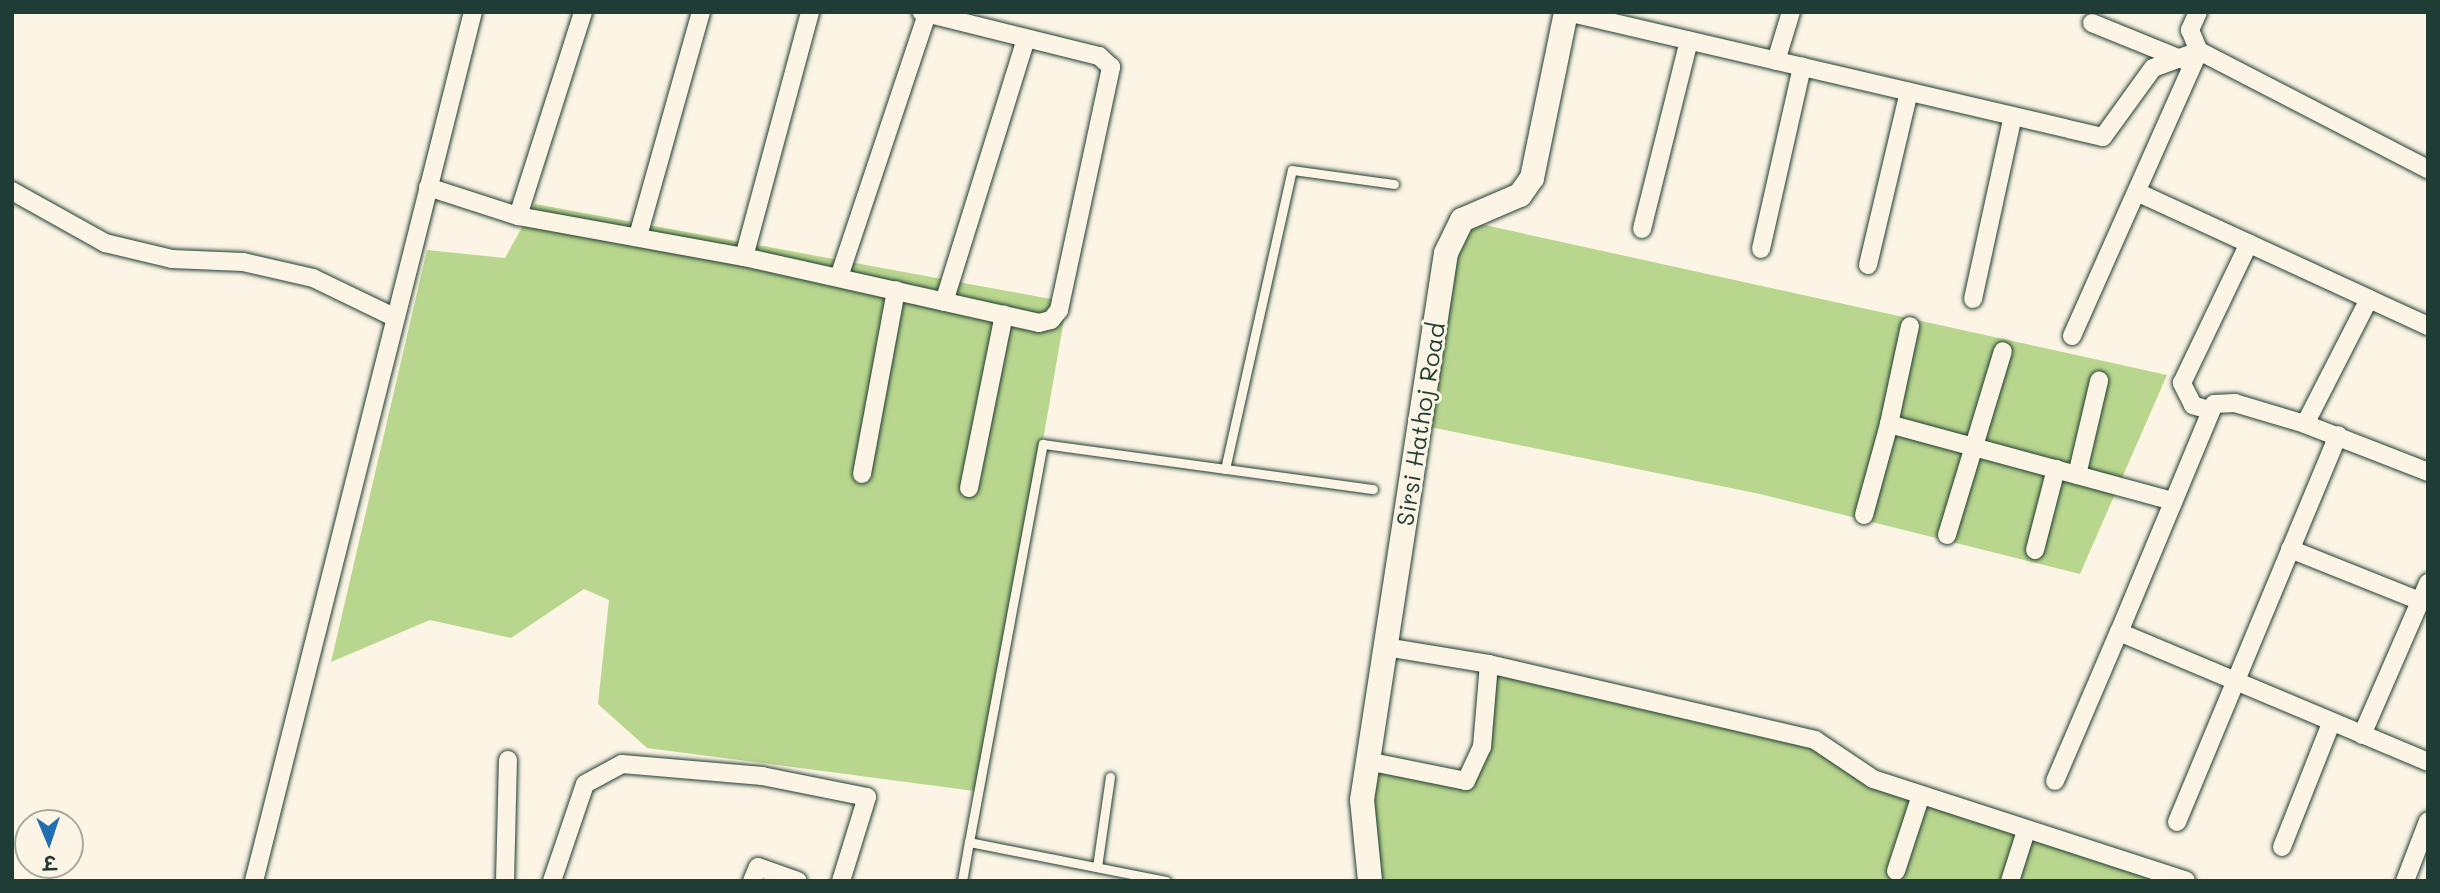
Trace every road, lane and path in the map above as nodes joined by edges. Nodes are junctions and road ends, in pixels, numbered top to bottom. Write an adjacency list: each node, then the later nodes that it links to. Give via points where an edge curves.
1 (473, 12): 19 (street)
2 (583, 12): 22 (street)
3 (701, 12): 24 (street)
4 (810, 12): 27 (street)
5 (1567, 12): 10 (street); 61 (street, Sirsi Hathoj Road, via 1532,178 1520,195 1462,219 1446,253)
6 (1791, 12): 13 (street)
7 (2199, 12): 12 (street, via 2190,30)
8 (924, 13): 11 (street); 29 (street)
9 (2092, 23): 12 (street)
10 (1689, 41): 13 (street); 23 (street)
11 (1024, 42): 33 (street); 34 (street, via 1099,56 1111,68 1111,82 1059,310 1051,320 1039,323)
12 (2191, 59): 16 (street, via 2153,68 2103,137); 17 (street); 21 (street)
13 (1776, 61): 14 (street)
14 (1802, 67): 15 (street); 26 (street)
15 (1909, 92): 16 (street); 28 (street)
16 (2013, 116): 31 (street)
17 (2427, 168)
18 (1394, 184): 46 (lane, via 1293,170)
19 (428, 187): 22 (street); 35 (street)
20 (12, 191): 35 (street, via 105,243 172,259 243,262 313,278)
21 (2139, 193): 25 (street); 38 (street)
22 (518, 216): 24 (street)
23 (1642, 229)
24 (638, 236): 27 (street)
25 (2249, 243): 32 (street); 41 (street, via 2182,383 2193,405)
26 (1761, 249)
27 (744, 257): 29 (street)
28 (1868, 265)
29 (839, 277): 30 (street)
30 (896, 290): 33 (street); 49 (street)
31 (1973, 299)
32 (2369, 299): 37 (street); 43 (street)
33 (944, 302): 34 (street)
34 (1004, 315): 51 (street)
35 (394, 317): 80 (street)
36 (1910, 326): 42 (street)
37 (2428, 326)
38 (2072, 336)
39 (2003, 351): 45 (street)
40 (2099, 381): 50 (street)
41 (2208, 410): 43 (street, via 2214,404 2235,403); 53 (street)
42 (1889, 424): 45 (street); 54 (street)
43 (2305, 424): 44 (street)
44 (2338, 435): 48 (street); 56 (street)
45 (1975, 446): 47 (street); 55 (street)
46 (1225, 469): 52 (lane); 75 (lane, via 1043,444)
47 (2056, 469): 50 (street); 57 (street)
48 (2428, 472)
49 (862, 474)
50 (2077, 475): 53 (street)
51 (969, 488)
52 (1373, 489)
53 (2172, 501): 60 (street)
54 (1864, 515)
55 (1947, 536)
56 (2290, 549): 59 (street); 63 (street)
57 (2035, 550)
58 (2428, 583): 59 (street)
59 (2420, 601): 65 (street)
60 (2119, 632): 63 (street); 70 (street)
61 (1386, 647): 62 (street); 67 (street, Sirsi Hathoj Road)
62 (1489, 664): 67 (street, via 1482,747 1466,781); 71 (street, via 1815,740 1873,779)
63 (2232, 680): 64 (street); 72 (street)
64 (2331, 723): 65 (street); 76 (street)
65 (2362, 735): 68 (street)
66 (508, 760): 81 (street)
67 (1372, 762): 88 (street, Sirsi Hathoj Road, via 1362,800)
68 (2428, 762)
69 (1110, 777): 77 (lane)
70 (2055, 781)
71 (1921, 795): 74 (street); 78 (street)
72 (2178, 822)
73 (2427, 825): 91 (street)
74 (2026, 831): 79 (street); 89 (street)
75 (969, 842): 77 (lane); 86 (lane)
76 (2282, 848)
77 (1097, 867): 87 (lane)
78 (1896, 871)
79 (2138, 874): 90 (street)
80 (254, 881)
81 (505, 881)
82 (552, 881): 85 (street, via 584,784 622,764 762,776 867,797)
83 (752, 881): 84 (street, via 758,867)
84 (798, 881)
85 (841, 881)
86 (962, 881)
87 (1166, 881)
88 (1370, 881)
89 (2010, 881)
90 (2186, 881)
91 (2404, 881)

